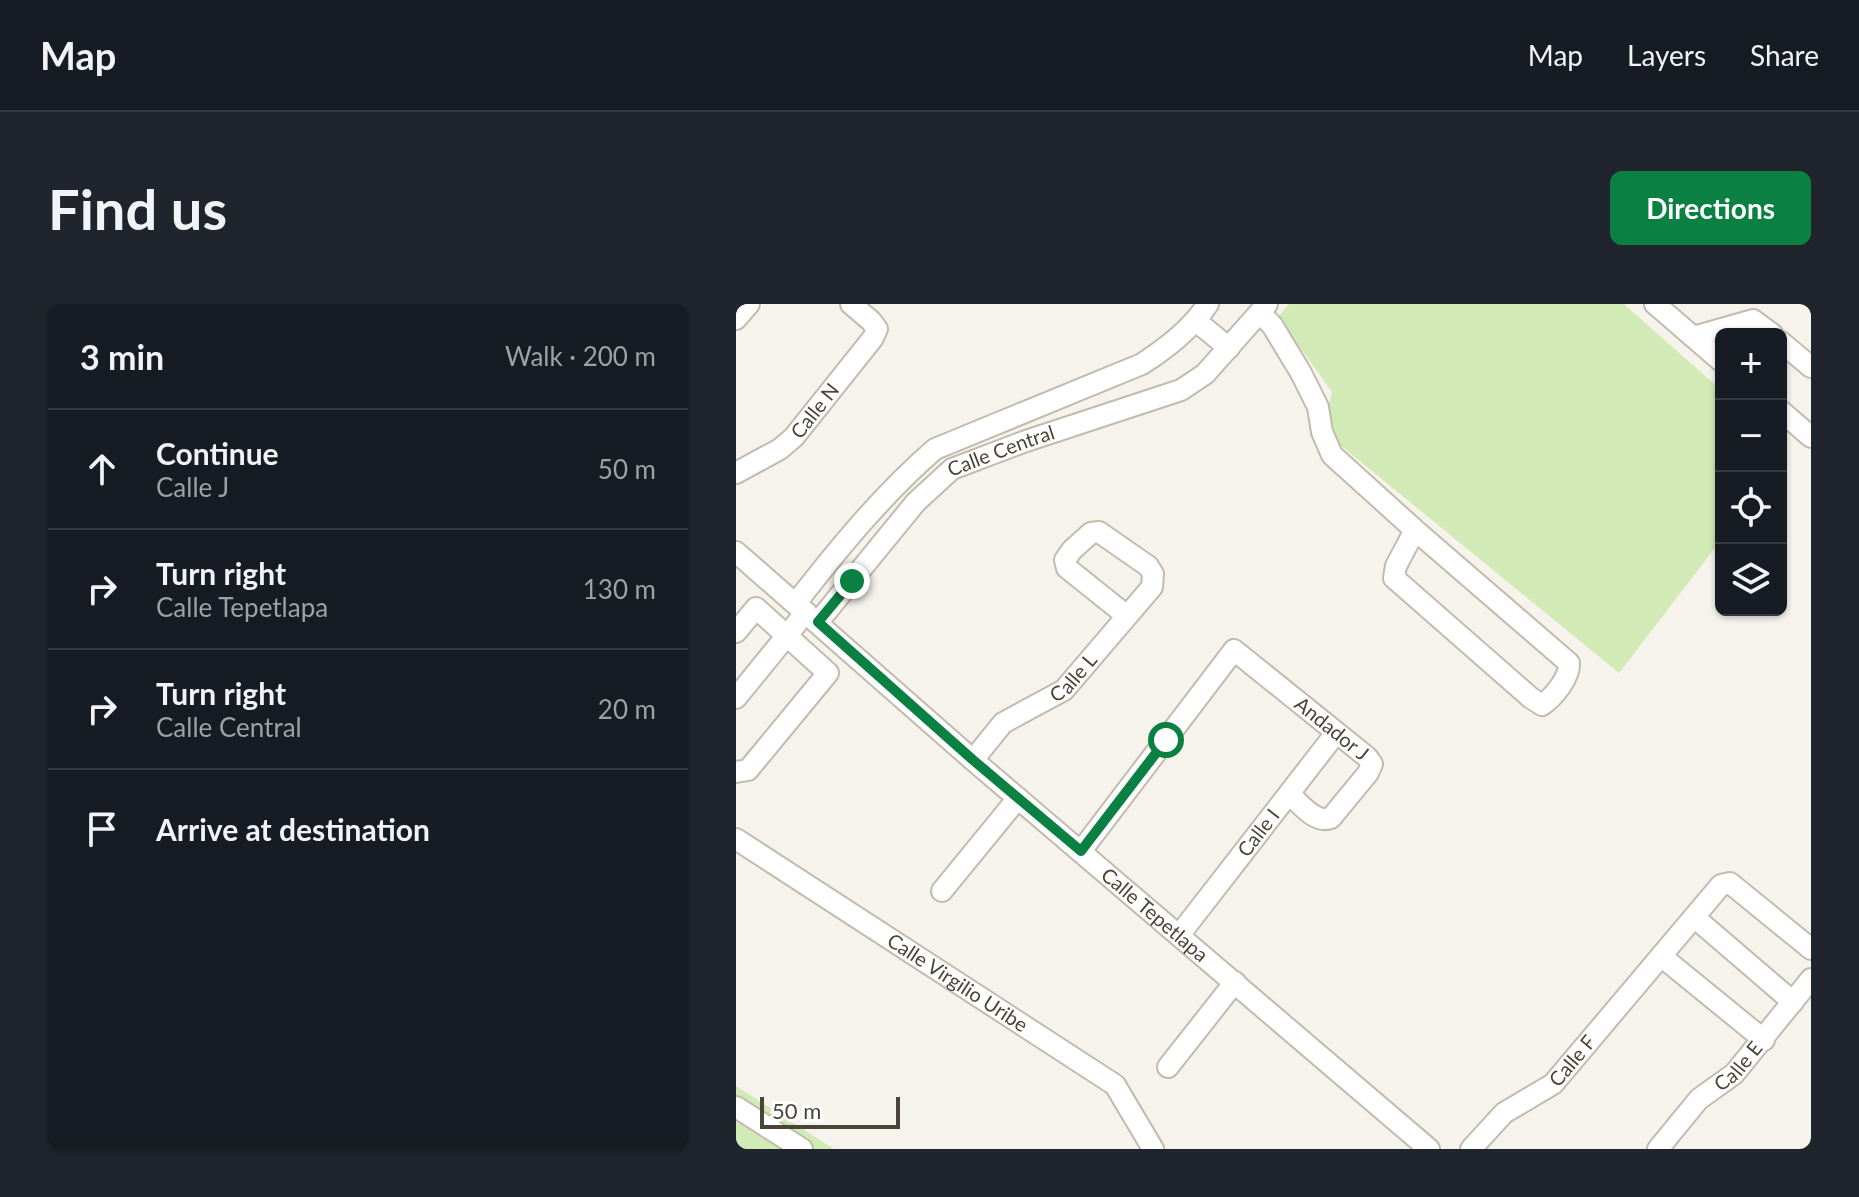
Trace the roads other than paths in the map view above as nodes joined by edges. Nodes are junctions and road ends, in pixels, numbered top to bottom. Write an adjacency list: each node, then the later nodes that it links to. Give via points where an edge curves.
1 (749, 304): 6 (street)
2 (851, 304): 17 (street, Calle N, via 877,329 873,338 794,437)
3 (1655, 304): 10 (street)
4 (1264, 308): 12 (street, Calle Central); 18 (street, via 1318,407 1332,455)
5 (1202, 312): 12 (street, Calle Central); 20 (street, Calle Central, via 1168,347 1121,375 935,449 843,545)
6 (736, 319)
7 (1725, 328): 8 (street, via 1753,320)
8 (1764, 328)
9 (1715, 331): 10 (street)
10 (1693, 337): 13 (street)
11 (1787, 347): 14 (street)
12 (1229, 348): 20 (street, Calle Central, via 1181,390 952,469)
13 (1715, 356)
14 (1811, 367)
15 (1787, 416): 16 (street)
16 (1811, 437)
17 (736, 473)
18 (1415, 530): 18 (street, via 1569,663 1550,700 1542,705 1531,698 1394,578)
19 (736, 552): 20 (street, Calle Tepetlapa)
20 (807, 612): 23 (street); 26 (street, Calle Tepetlapa)
21 (1127, 616): 21 (street, Calle L, via 1152,587 1153,574 1099,532 1091,533 1065,560 1067,568); 26 (street, Calle L, via 1064,690 1003,723)
22 (736, 632): 23 (street, via 756,608)
23 (786, 635): 24 (street); 27 (street, via 828,673 748,770)
24 (736, 698)
25 (1336, 733): 28 (street, Calle I); 28 (street, Andador J, via 1367,757 1372,764 1368,773 1324,821); 31 (street, Andador J, via 1234,650)
26 (973, 760): 29 (street, Calle Tepetlapa)
27 (736, 772)
28 (1289, 794): 34 (street, Calle I)
29 (1018, 798): 31 (street, Calle Tepetlapa); 32 (street)
30 (736, 839): 44 (street, Calle Virgilio Uribe, via 1115,1085)
31 (1081, 851): 34 (street, Calle Tepetlapa)
32 (942, 891)
33 (1694, 917): 35 (street, Calle F, via 1721,885 1730,883); 36 (street, Calle F); 39 (street)
34 (1180, 934): 38 (street, Calle Tepetlapa)
35 (1811, 949)
36 (1661, 956): 40 (street); 46 (street, Calle F, via 1553,1084 1504,1113)
37 (1811, 979): 39 (street, Calle E)
38 (1235, 982): 41 (street); 45 (street, Calle Tepetlapa)
39 (1793, 1002): 40 (street, Calle E)
40 (1764, 1040): 47 (street, Calle E, via 1734,1074 1699,1099)
41 (1168, 1067)
42 (736, 1107): 43 (street)
43 (802, 1149)
44 (1153, 1149)
45 (1429, 1149)
46 (1471, 1149)
47 (1658, 1149)

